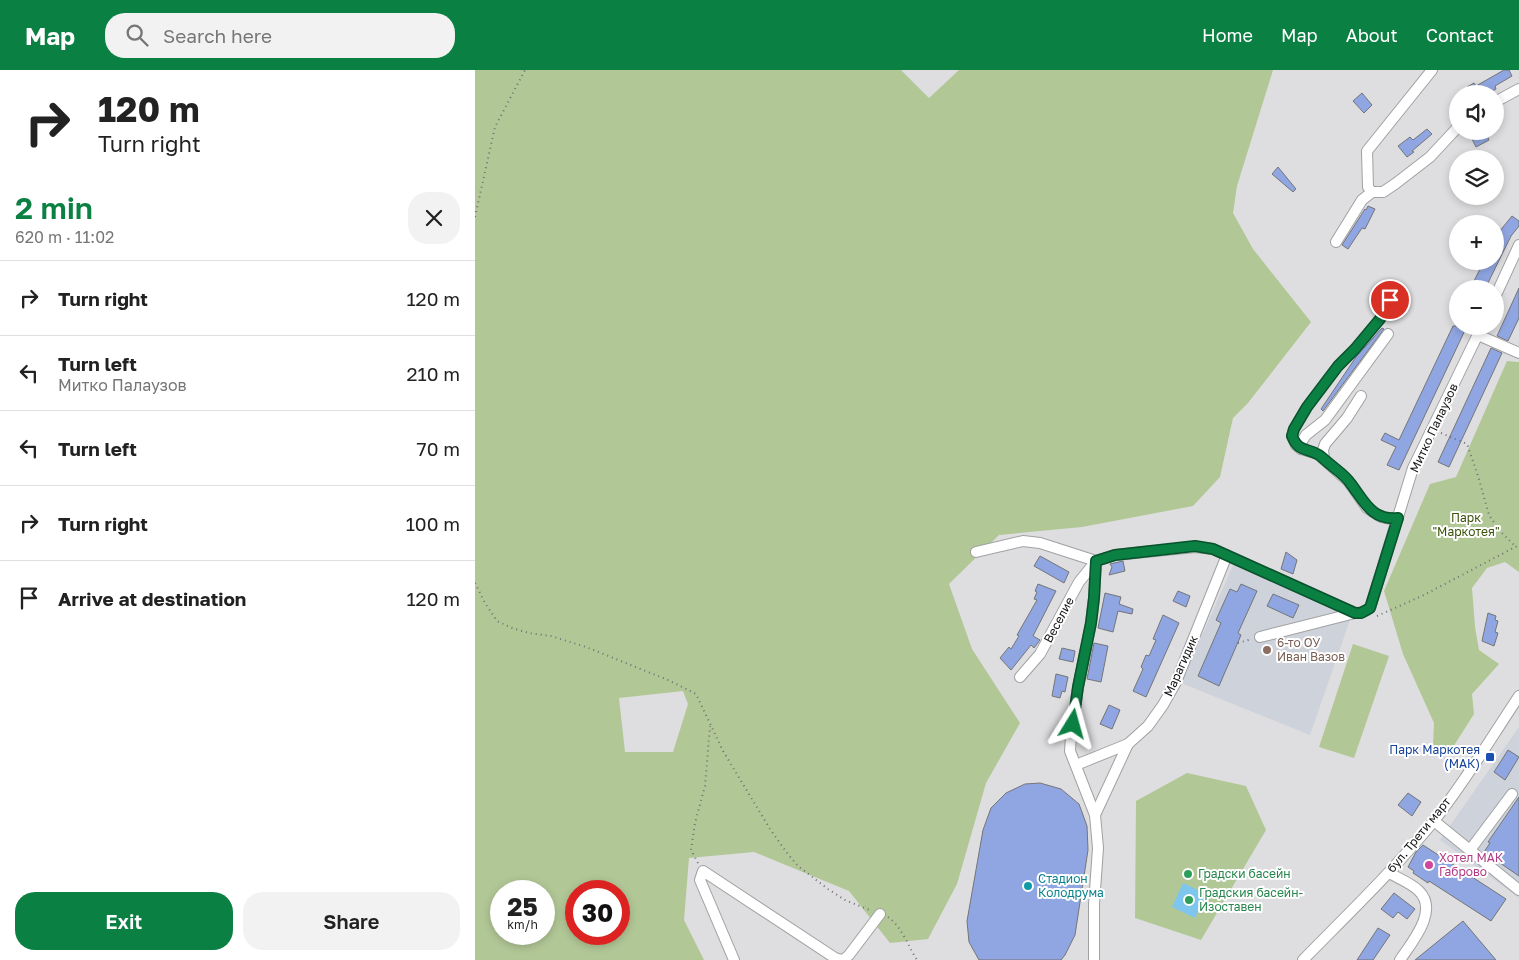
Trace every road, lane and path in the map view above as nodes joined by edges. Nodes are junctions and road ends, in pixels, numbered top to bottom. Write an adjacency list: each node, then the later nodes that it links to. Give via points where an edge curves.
1 (525, 70): 7 (path, via 495,127)
2 (1432, 70): 6 (street, via 1367,151 1368,187)
3 (1519, 89): 4 (street)
4 (1504, 97)
5 (1449, 137): 6 (street, via 1430,157 1395,184 1383,192)
6 (1372, 192): 8 (street, via 1362,200)
7 (475, 217)
8 (1336, 242)
9 (1519, 245): 10 (street)
10 (1503, 280)
11 (1390, 300): 18 (street, via 1380,319 1307,407 1292,436)
12 (1388, 334): 18 (street, via 1325,420 1306,434 1301,441)
13 (1478, 335): 17 (street, Митко Палаузов)
14 (1487, 335): 15 (street)
15 (1519, 353)
16 (1361, 396): 19 (street, via 1325,444)
17 (1432, 429): 20 (street, Митко Палаузов, via 1413,468); 22 (path, via 1467,444 1489,515)
18 (1301, 449): 19 (street)
19 (1324, 459): 20 (street, via 1349,482 1367,508 1390,519)
20 (1398, 518): 27 (street, Митко Палаузов, via 1370,608)
21 (1519, 545): 22 (path)
22 (1516, 546): 28 (path)
23 (976, 552): 25 (street, via 1023,541 1040,542)
24 (1227, 554): 25 (street, via 1195,546 1115,555); 27 (street); 34 (street, Марагидик, via 1176,682 1148,726)
25 (1096, 561): 31 (street, Веселие, via 1079,582 1040,654); 35 (street, via 1091,623 1071,736 1070,751)
26 (475, 582): 33 (path, via 497,621 529,633 586,647 688,689 696,694)
27 (1358, 613): 29 (street)
28 (1377, 616)
29 (1259, 637): 30 (path)
30 (1238, 643)
31 (1020, 677)
32 (1519, 696): 38 (street, бул. Трети март)
33 (710, 724): 40 (path, via 705,786 691,850); 43 (path, via 723,752 770,829 798,866 845,900)
34 (1128, 744): 35 (street, Марагидик); 37 (street)
35 (1076, 765): 37 (street)
36 (1512, 794): 39 (street)
37 (1095, 815): 47 (street)
38 (1433, 821): 39 (street); 41 (street, бул. Трети март)
39 (1470, 850): 42 (street)
40 (703, 871): 44 (street, via 700,880); 45 (street)
41 (1389, 872): 48 (street, бул. Трети март); 49 (street, via 1418,890 1426,904 1424,922)
42 (1519, 890)
43 (880, 914): 45 (street); 46 (path, via 895,922)
44 (732, 955)
45 (842, 960)
46 (917, 960)
47 (1094, 960)
48 (1303, 960)
49 (1401, 960)

